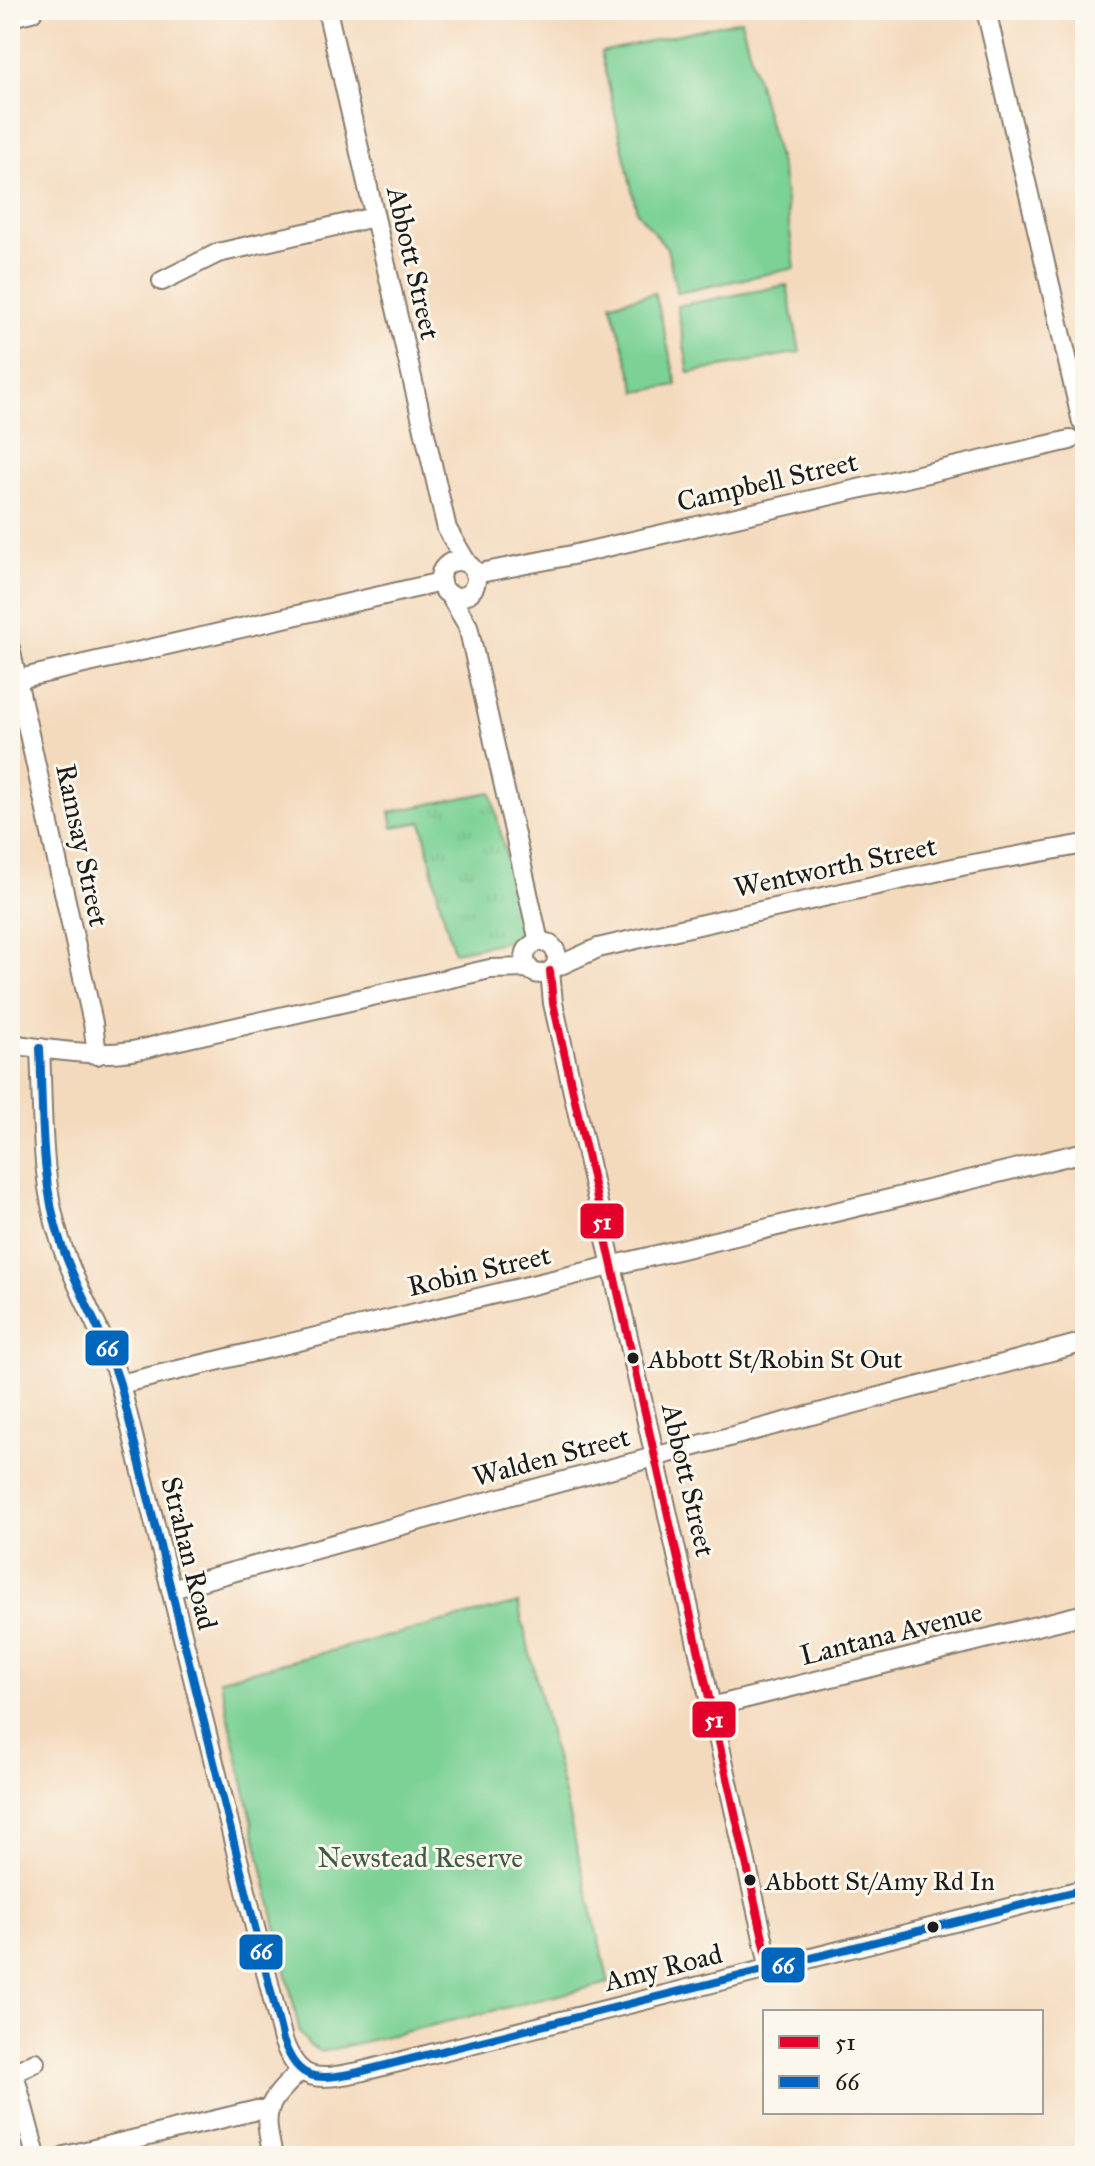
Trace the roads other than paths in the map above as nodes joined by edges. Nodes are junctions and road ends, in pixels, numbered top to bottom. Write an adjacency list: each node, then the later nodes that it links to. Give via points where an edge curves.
1 (31, 10): 4 (street)
2 (327, 10): 5 (street, Abbott Street)
3 (986, 10): 7 (street)
4 (10, 15)
5 (374, 217): 6 (street, via 218,253); 9 (street, Abbott Street)
6 (162, 281)
7 (1083, 422): 8 (street, via 1071,431)
8 (1078, 446): 10 (street, Campbell Street)
9 (447, 529): 10 (street, Abbott Street); 11 (street, Abbott Street)
10 (471, 576): 11 (street, via 461,596); 11 (street, via 455,561); 12 (street, Abbott Street)
11 (445, 581): 12 (street, Abbott Street); 14 (street)
12 (468, 626): 16 (street, Abbott Street)
13 (10, 648): 14 (street, Ramsay Street)
14 (14, 680): 19 (street, Ramsay Street)
15 (1085, 844): 16 (street, Wentworth Street, via 962,866)
16 (541, 960): 19 (street, Wentworth Street, via 135,1052); 21 (street, Abbott Street)
17 (10, 1044): 18 (street, Wentworth Street)
18 (40, 1048): 19 (street, Wentworth Street); 23 (street, Strahan Road, via 53,1212 76,1287)
19 (97, 1055)
20 (1085, 1152): 21 (street, Robin Street)
21 (612, 1267): 23 (street, Robin Street); 24 (street, Abbott Street)
22 (1085, 1342): 24 (street, Walden Street)
23 (120, 1384): 25 (street, Strahan Road)
24 (657, 1457): 25 (street, Walden Street); 27 (street, Abbott Street)
25 (171, 1589): 32 (street, Strahan Road, via 283,2040)
26 (1085, 1614): 27 (street, Lantana Avenue)
27 (711, 1707): 29 (street, Abbott Street)
28 (1085, 1889): 29 (street, Amy Road)
29 (770, 1969): 32 (street, Amy Road, via 359,2072 323,2078)
30 (35, 2062): 31 (street)
31 (12, 2070): 34 (street)
32 (300, 2071): 33 (street)
33 (267, 2110): 35 (street); 36 (street)
34 (36, 2156)
35 (65, 2156)
36 (273, 2156)

